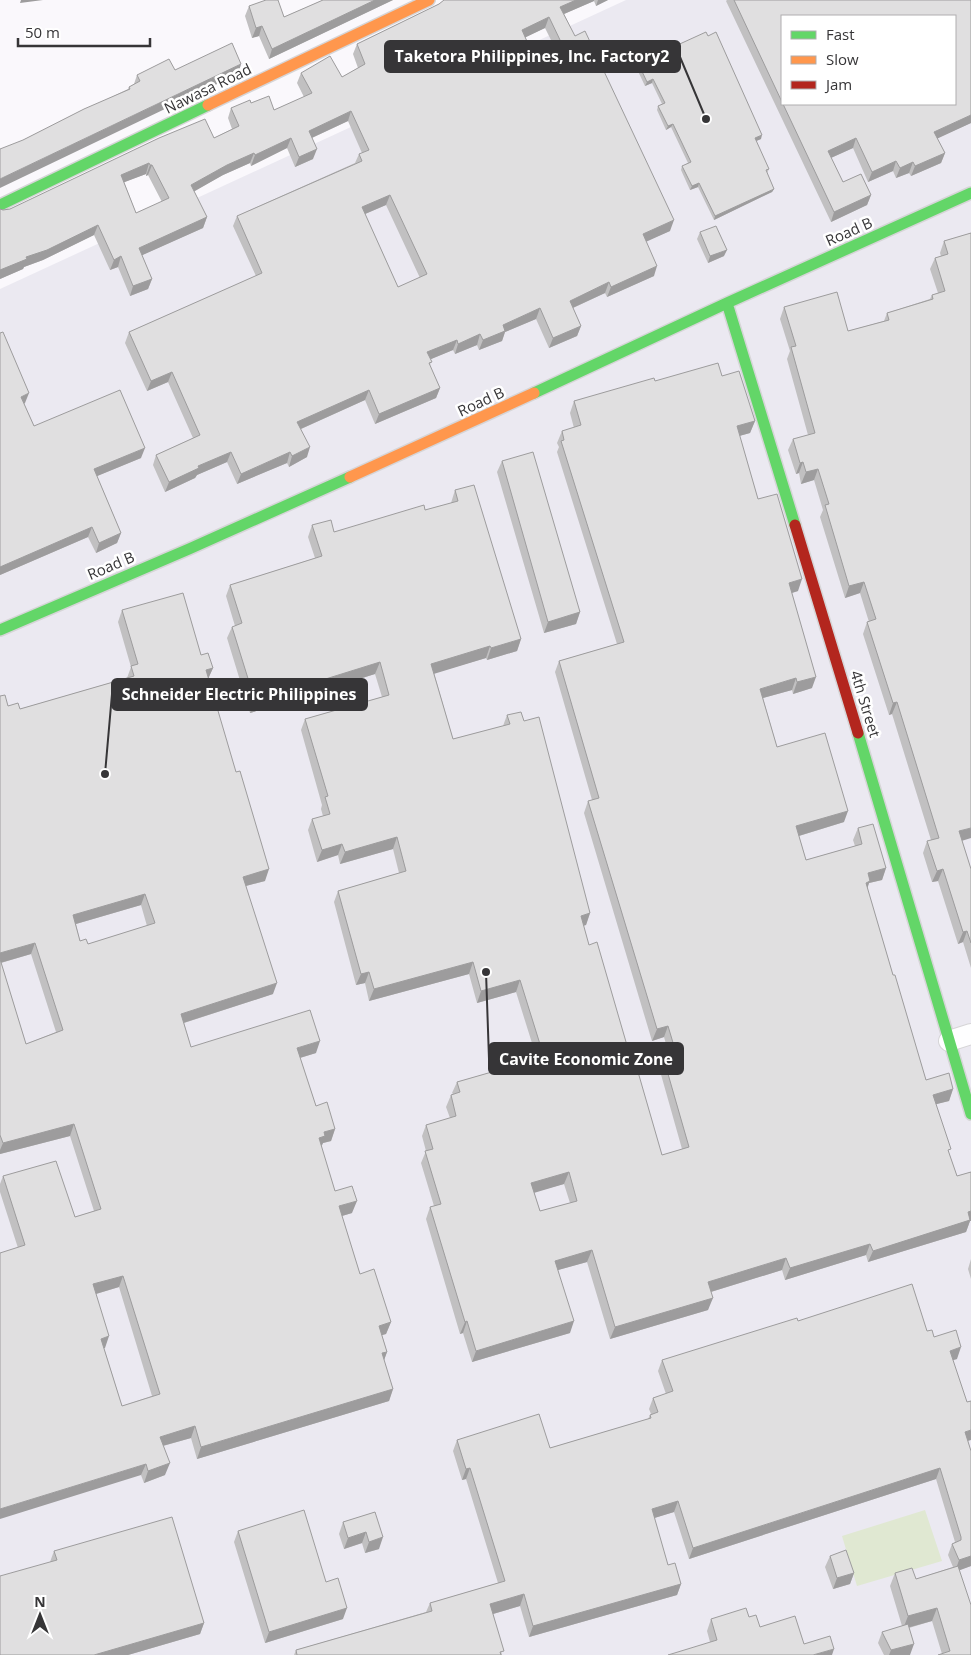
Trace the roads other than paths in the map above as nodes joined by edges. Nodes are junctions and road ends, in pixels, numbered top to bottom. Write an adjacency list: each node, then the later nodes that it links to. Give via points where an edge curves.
1 (429, 0): 3 (street, Nawasa Road)
2 (971, 194): 4 (street, Road B)
3 (0, 205)
4 (727, 303): 5 (street, Road B, via 460,428); 7 (street, 4th Street)
5 (0, 630)
6 (971, 1034): 7 (street)
7 (949, 1041): 8 (street, 4th Street)
8 (971, 1114)

